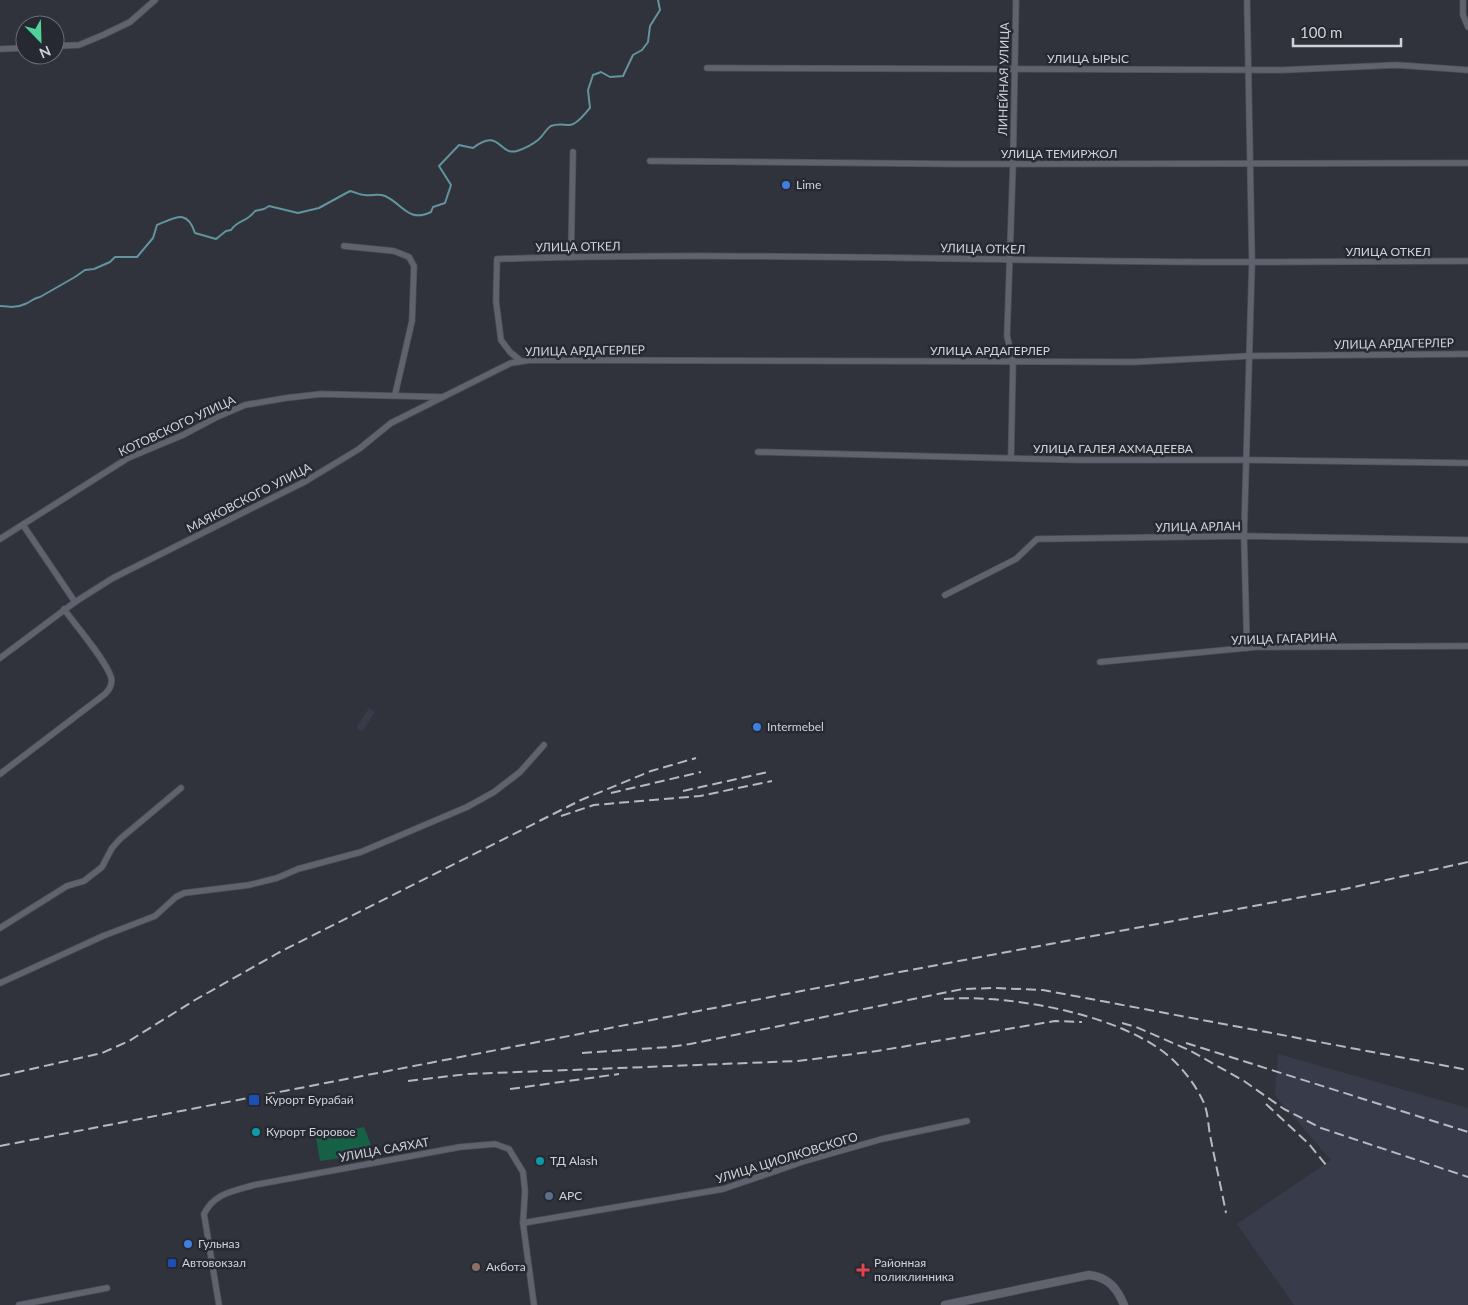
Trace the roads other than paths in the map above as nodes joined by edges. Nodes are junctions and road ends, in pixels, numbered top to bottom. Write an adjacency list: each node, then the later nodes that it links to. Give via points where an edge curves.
1 (155, 0): 6 (street, via 130,22 79,45)
2 (1016, 0): 10 (street, ЛИНЕЙНАЯ УЛИЦА)
3 (1247, 0): 11 (street)
4 (1463, 0): 5 (street, via 1463,16)
5 (1468, 27)
6 (65, 46)
7 (15, 49): 8 (street)
8 (0, 50)
9 (707, 68): 10 (street, УЛИЦА ЫРЫС)
10 (1014, 69): 11 (street, УЛИЦА ЫРЫС); 16 (street, ЛИНЕЙНАЯ УЛИЦА)
11 (1248, 70): 12 (street, УЛИЦА ЫРЫС, via 1397,65); 17 (street)
12 (1468, 70)
13 (573, 152): 19 (street)
14 (650, 161): 16 (street, УЛИЦА ТЕМИРЖОЛ)
15 (1468, 163): 17 (street, УЛИЦА ТЕМИРЖОЛ)
16 (1013, 164): 17 (street, УЛИЦА ТЕМИРЖОЛ); 20 (street, ЛИНЕЙНАЯ УЛИЦА)
17 (1250, 164): 22 (street)
18 (344, 246): 28 (street, via 394,251 409,257 414,266 412,321)
19 (571, 257): 20 (street, УЛИЦА ОТКЕЛ); 25 (street, УЛИЦА ОТКЕЛ, via 497,259 496,301 501,340)
20 (1009, 259): 22 (street, УЛИЦА ОТКЕЛ); 26 (street, ЛИНЕЙНАЯ УЛИЦА, via 1007,336)
21 (1468, 261): 22 (street, УЛИЦА ОТКЕЛ)
22 (1252, 262): 24 (street)
23 (1468, 354): 24 (street, УЛИЦА АРДАГЕРЛЕР)
24 (1249, 356): 26 (street, УЛИЦА АРДАГЕРЛЕР, via 1133,362); 32 (street)
25 (521, 361): 26 (street, УЛИЦА АРДАГЕРЛЕР); 27 (street, УЛИЦА АРДАГЕРЛЕР)
26 (1013, 361): 31 (street, ЛИНЕЙНАЯ УЛИЦА)
27 (511, 363): 29 (street, МАЯКОВСКОГО УЛИЦА)
28 (395, 395): 29 (street, КОТОВСКОГО УЛИЦА); 34 (street, КОТОВСКОГО УЛИЦА, via 321,394 245,405 128,458)
29 (443, 397): 39 (street, МАЯКОВСКОГО УЛИЦА, via 391,423 335,464 113,578)
30 (758, 452): 31 (street, УЛИЦА ГАЛЕЯ АХМАДЕЕВА)
31 (1011, 458): 32 (street, УЛИЦА ГАЛЕЯ АХМАДЕЕВА)
32 (1248, 460): 33 (street, УЛИЦА ГАЛЕЯ АХМАДЕЕВА); 35 (street)
33 (1468, 463)
34 (23, 525): 36 (street, КОТОВСКОГО УЛИЦА); 39 (street)
35 (1244, 536): 37 (street, УЛИЦА АРЛАН); 38 (street, УЛИЦА АРЛАН, via 1037,539 1016,559); 42 (street)
36 (0, 539)
37 (1468, 540)
38 (945, 595)
39 (75, 602): 40 (street, МАЯКОВСКОГО УЛИЦА)
40 (64, 609): 43 (street, МАЯКОВСКОГО УЛИЦА); 46 (street, via 104,664 111,678 111,688)
41 (1468, 646): 42 (street, УЛИЦА ГАГАРИНА)
42 (1247, 648): 44 (street, УЛИЦА ГАГАРИНА)
43 (0, 658)
44 (1100, 662)
45 (544, 745): 49 (street, via 520,772 468,807 360,852 277,878 184,893 155,916)
46 (0, 774)
47 (181, 788): 48 (street, via 120,839 102,867 84,881 68,886)
48 (0, 928)
49 (0, 982)
50 (967, 1121): 51 (street, УЛИЦА ЦИОЛКОВСКОГО, via 805,1160 723,1189)
51 (523, 1223): 54 (street, УЛИЦА САЯХАТ, via 523,1172 509,1149 495,1144 460,1147 254,1185 214,1200 204,1214); 55 (street, УЛИЦА САЯХАТ)
52 (107, 1288): 53 (street)
53 (19, 1305)
54 (219, 1305)
55 (534, 1305)
56 (949, 1305): 57 (main road, via 1089,1275 1098,1276 1112,1285)
57 (1124, 1305)

